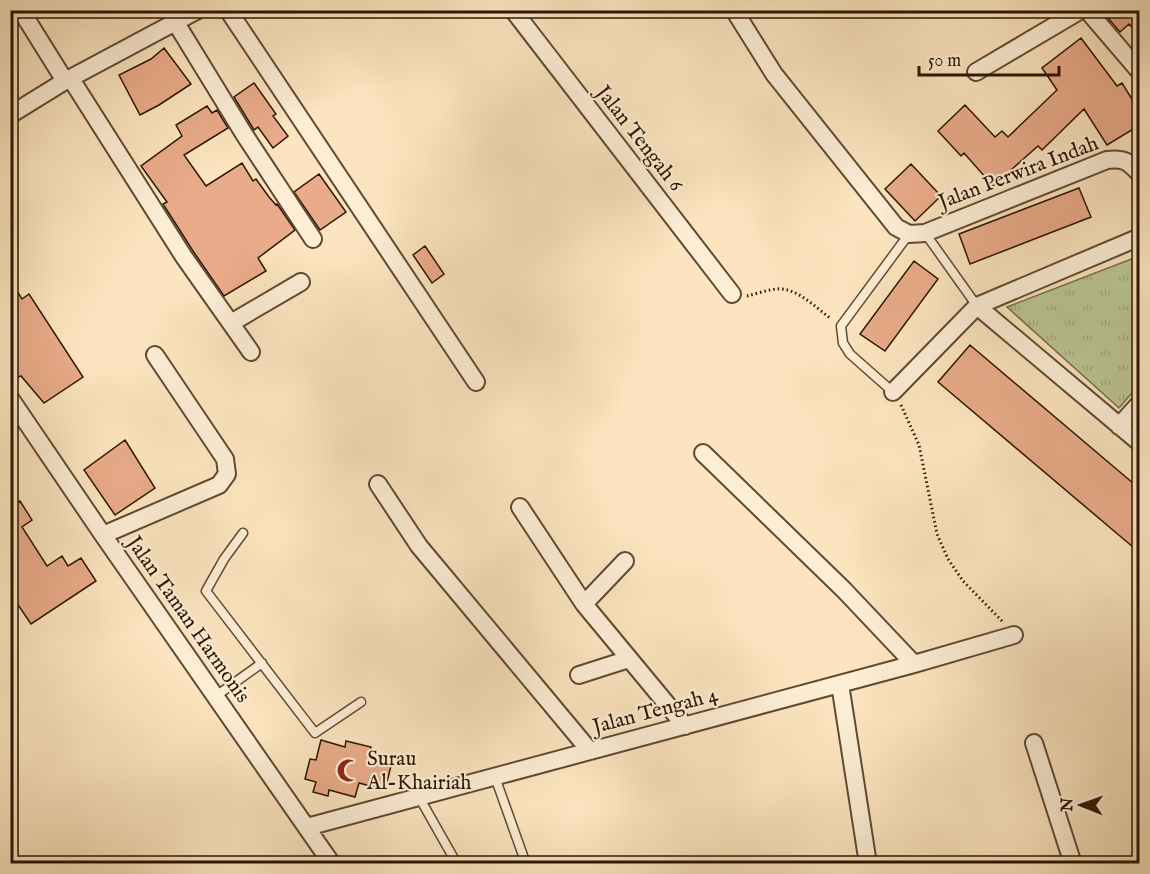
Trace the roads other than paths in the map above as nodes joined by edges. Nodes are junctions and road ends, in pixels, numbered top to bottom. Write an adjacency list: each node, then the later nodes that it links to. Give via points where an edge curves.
1 (228, 10): 22 (street)
2 (513, 10): 17 (street, Jalan Tengah 6)
3 (734, 10): 13 (street, via 774,74 896,227)
4 (1081, 10): 8 (street)
5 (1087, 10): 9 (street)
6 (10, 11): 10 (street, via 22,12)
7 (186, 15): 10 (street); 15 (street, via 244,134)
8 (975, 72)
9 (1140, 72)
10 (68, 80): 11 (street); 19 (street)
11 (10, 115)
12 (1137, 166): 13 (street, Jalan Perwira Indah, via 1121,159 1107,159)
13 (917, 233): 18 (lane); 23 (lane, via 841,326 843,343 850,354)
14 (1140, 237): 18 (street)
15 (313, 238)
16 (301, 282): 19 (street)
17 (732, 294)
18 (977, 306): 23 (street); 26 (street)
19 (231, 323): 20 (street)
20 (252, 352)
21 (155, 354): 32 (street, via 225,459 227,474 219,485)
22 (476, 382)
23 (894, 392)
24 (10, 398): 32 (street, Jalan Taman Harmonis)
25 (1140, 403): 26 (street)
26 (1119, 426): 27 (street)
27 (1140, 443)
28 (703, 453): 38 (street)
29 (378, 484): 45 (street, via 419,546)
30 (520, 507): 34 (street)
31 (243, 532): 37 (lane, via 206,591)
32 (103, 535): 41 (street, Jalan Taman Harmonis)
33 (625, 561): 34 (street)
34 (584, 604): 36 (street)
35 (1012, 636): 38 (street, Jalan Tengah 4)
36 (629, 659): 39 (street); 43 (street)
37 (262, 663): 41 (lane); 42 (lane, via 315,733)
38 (914, 664): 40 (street, Jalan Tengah 4)
39 (579, 675)
40 (840, 684): 43 (street, Jalan Tengah 4); 52 (street)
41 (216, 696): 48 (street, Jalan Taman Harmonis)
42 (361, 702)
43 (685, 726): 45 (street, Jalan Tengah 4)
44 (1034, 743): 53 (street)
45 (590, 751): 46 (street, Jalan Tengah 4)
46 (495, 777): 47 (street, Jalan Tengah 4); 51 (lane)
47 (419, 797): 48 (street, Jalan Tengah 4); 50 (lane)
48 (307, 827): 49 (street, Jalan Taman Harmonis)
49 (333, 864)
50 (457, 864)
51 (526, 864)
52 (868, 864)
53 (1073, 864)

